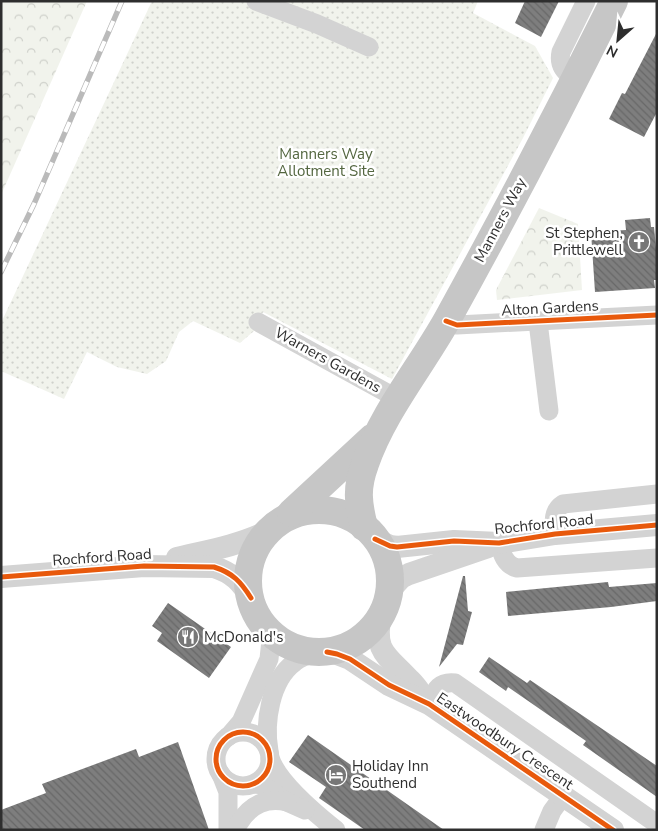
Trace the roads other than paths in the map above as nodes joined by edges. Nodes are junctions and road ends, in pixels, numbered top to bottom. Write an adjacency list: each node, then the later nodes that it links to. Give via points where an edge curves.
1 (256, 1): 4 (street)
2 (586, 1): 5 (street, via 560,58 564,71)
3 (614, 1): 5 (main road, Manners Way)
4 (369, 47)
5 (575, 80): 7 (main road, Manners Way)
6 (657, 315): 9 (street, Alton Gardens)
7 (446, 321): 9 (street, Alton Gardens, via 457,325); 10 (main road, Manners Way)
8 (258, 322): 10 (street, Warners Gardens)
9 (538, 322): 11 (street)
10 (398, 399): 12 (main road, Manners Way)
11 (549, 411)
12 (377, 433): 14 (main road, Manners Way); 17 (main road, Manners Way, via 358,492 359,506)
13 (657, 494): 18 (street, via 562,504 555,514)
14 (288, 515): 16 (main road); 17 (main road, via 315,508 336,511)
15 (657, 525): 18 (street, Rochford Road)
16 (264, 533): 21 (street, Rochford Road, via 226,547); 24 (main road, via 254,548 249,567)
17 (370, 533): 19 (street, Rochford Road, via 397,547 454,541); 23 (main road, via 388,562)
18 (555, 534): 19 (street, Rochford Road)
19 (498, 543): 20 (street, via 504,560 517,568); 23 (street, Rochford Road, via 409,574)
20 (657, 558)
21 (144, 566): 22 (street, Rochford Road); 24 (street, Rochford Road, via 214,567 238,579)
22 (1, 577)
23 (391, 589): 25 (main road)
24 (251, 598): 26 (main road)
25 (381, 615): 27 (main road, via 360,639 341,649); 28 (street, Eastwoodbury Crescent, via 378,633 382,650)
26 (266, 627): 27 (main road, via 284,642 304,651); 29 (street, via 271,640 269,659 241,722)
27 (322, 653): 28 (street, Eastwoodbury Crescent, via 350,659 389,685); 30 (street, via 303,656 294,662 278,684 268,726)
28 (429, 704): 34 (street, Eastwoodbury Crescent); 36 (street, via 440,686 455,683)
29 (229, 736): 30 (street, via 250,734 262,740); 31 (street, via 218,751)
30 (269, 754): 32 (street, via 267,771); 35 (street, via 280,775)
31 (221, 774): 32 (street, via 233,784); 37 (street, via 228,792)
32 (255, 784): 33 (street, via 263,785); 37 (street, via 246,793)
33 (287, 802): 35 (street); 37 (street, via 272,800 258,804)
34 (557, 803): 39 (street); 40 (street); 41 (street, Eastwoodbury Crescent)
35 (316, 814): 38 (street)
36 (657, 824)
37 (234, 827)
38 (336, 830)
39 (531, 830)
40 (544, 830)
41 (613, 830)

